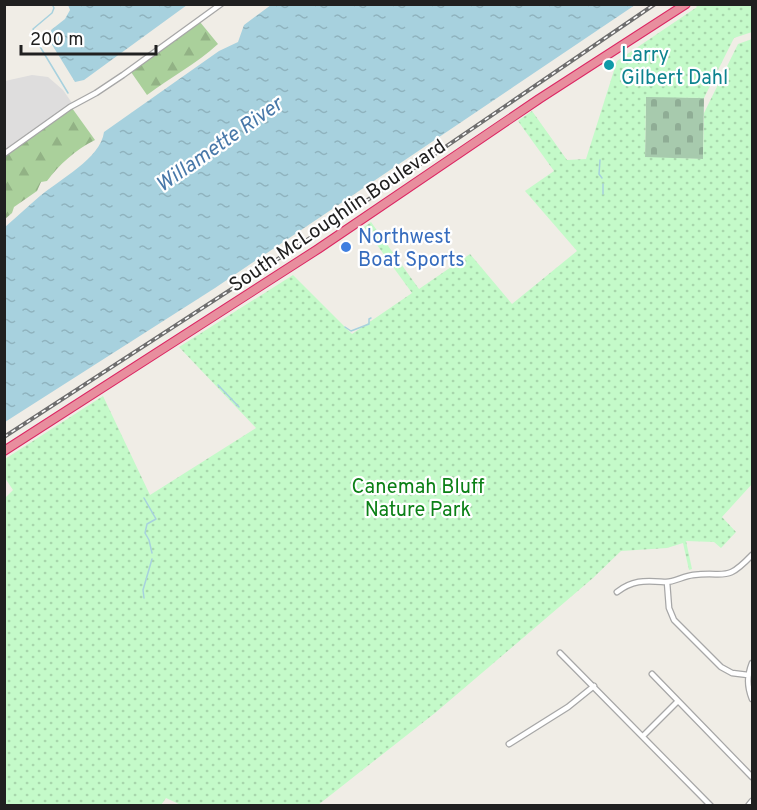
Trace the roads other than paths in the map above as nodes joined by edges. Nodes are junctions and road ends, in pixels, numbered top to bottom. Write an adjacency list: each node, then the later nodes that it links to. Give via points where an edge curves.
1 (220, 4): 3 (street)
2 (686, 4): 4 (highway, South McLoughlin Boulevard, via 318,249)
3 (4, 154)
4 (4, 451)
5 (753, 555): 6 (street, via 733,573 693,575)
6 (667, 582): 7 (street, via 636,581); 11 (street, via 674,620 721,667)
7 (617, 592)
8 (560, 653): 12 (street)
9 (753, 663): 11 (street)
10 (652, 674): 14 (street)
11 (748, 675): 13 (street)
12 (594, 686): 15 (street); 16 (street)
13 (753, 699)
14 (678, 701): 15 (street); 17 (street)
15 (643, 736): 19 (street)
16 (509, 744)
17 (753, 777)
18 (753, 801): 20 (street)
19 (711, 806)
20 (748, 806)

